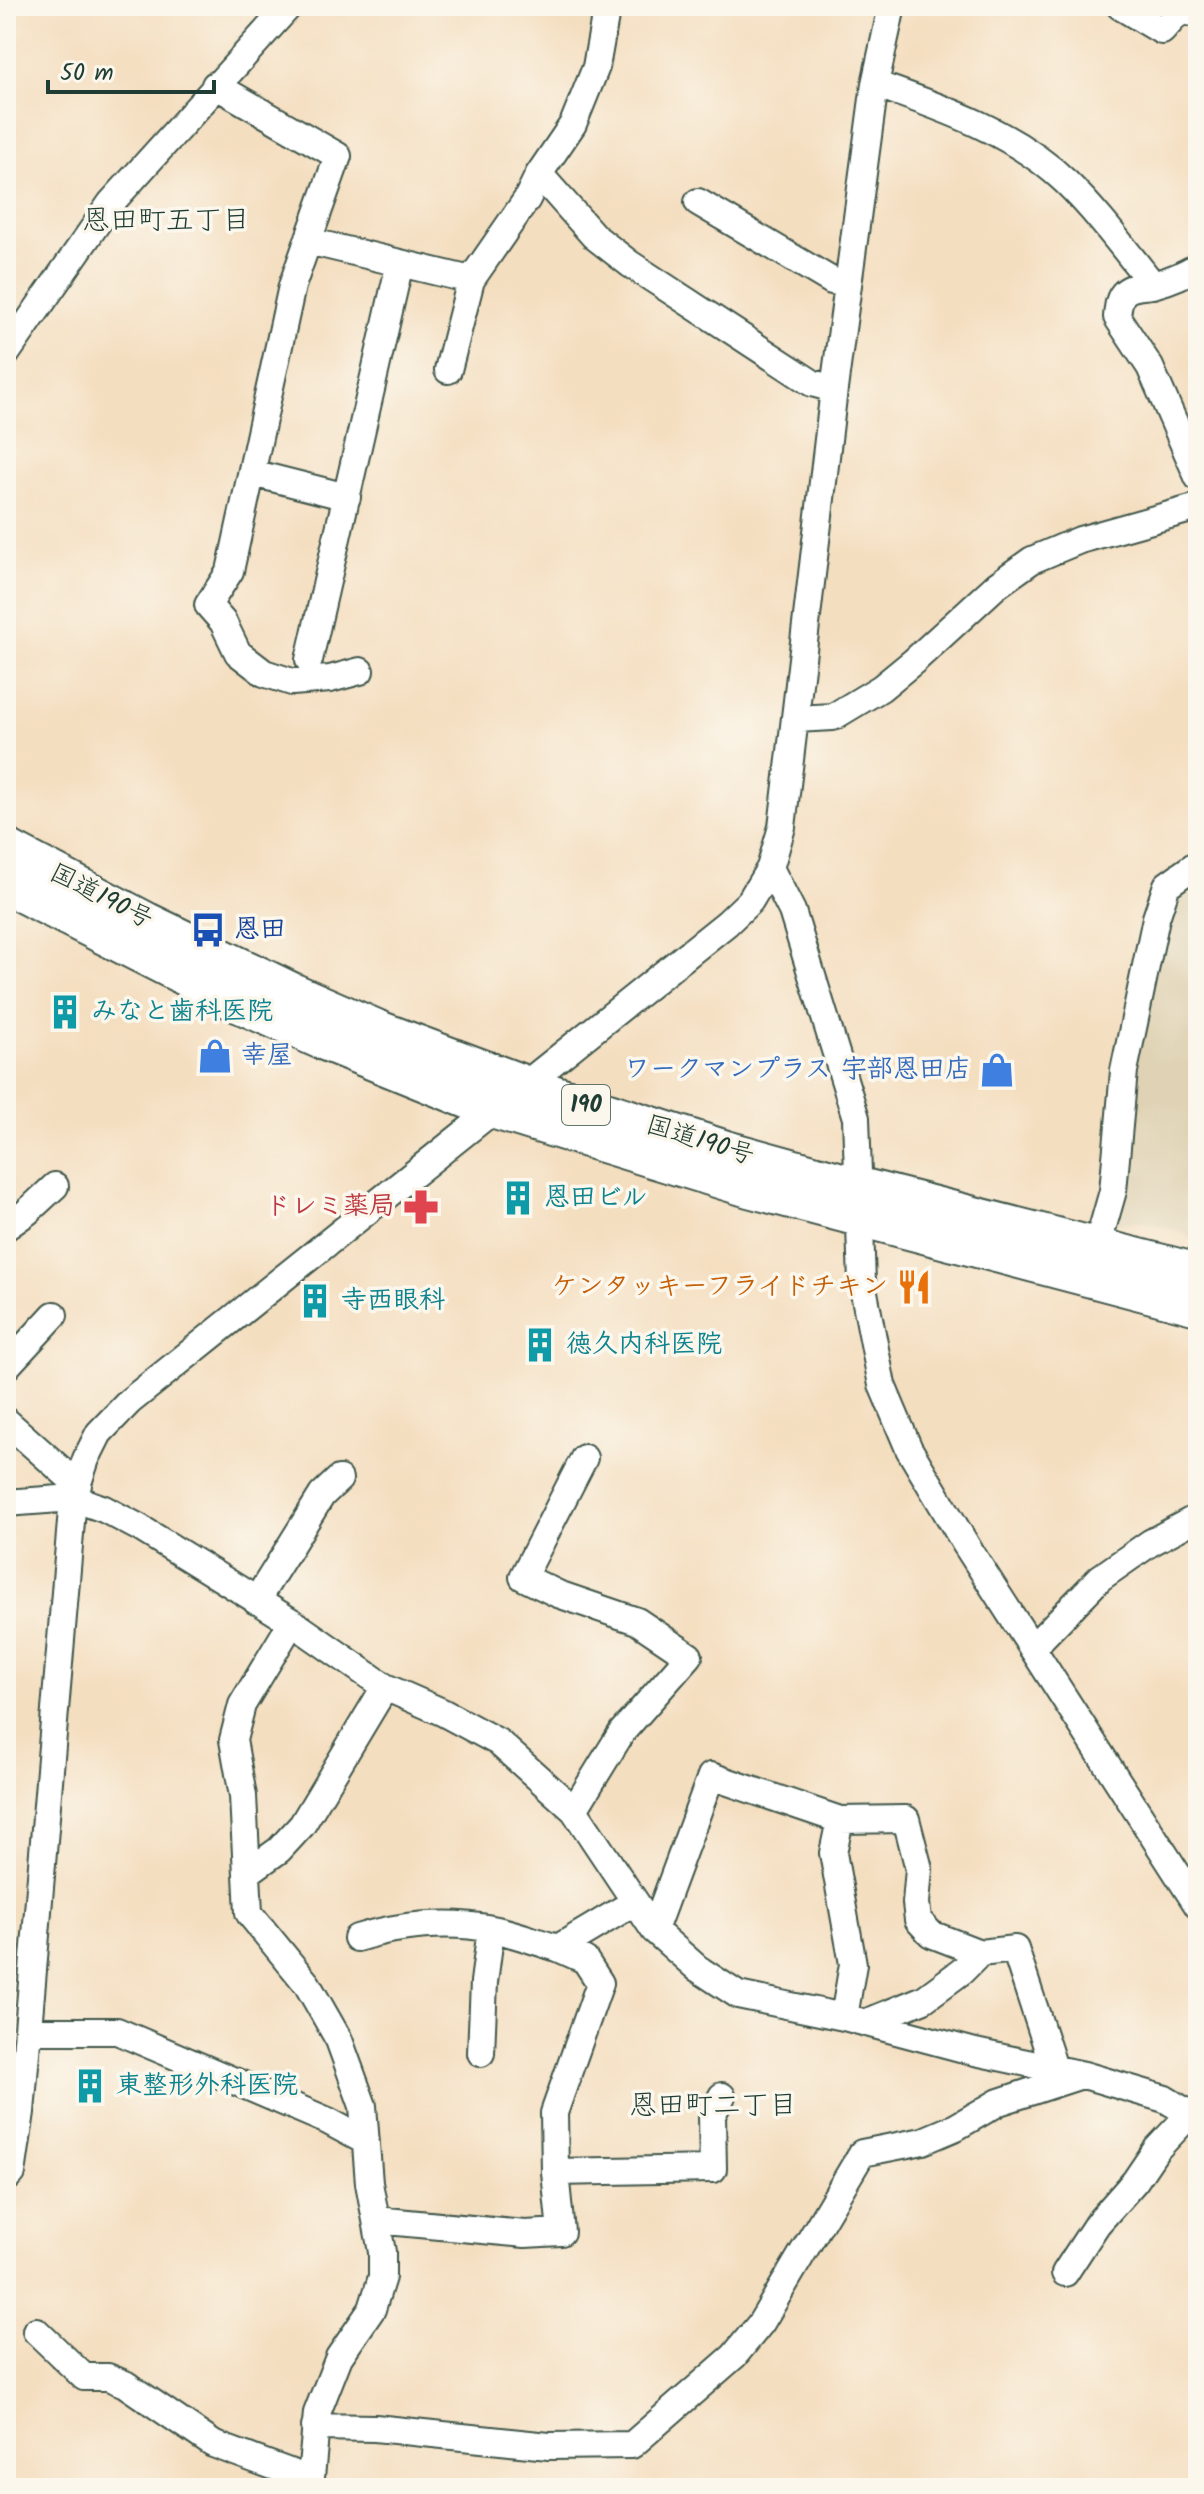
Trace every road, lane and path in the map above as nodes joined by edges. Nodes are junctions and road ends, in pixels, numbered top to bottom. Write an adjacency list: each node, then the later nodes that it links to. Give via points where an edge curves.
1 (289, 6): 7 (street)
2 (607, 6): 8 (street, via 596,67 579,110)
3 (892, 6): 6 (street)
4 (1120, 6): 5 (street, via 1162,31 1180,11)
5 (1198, 14)
6 (875, 84): 14 (street); 15 (street, via 971,121 1030,154 1093,210)
7 (215, 85): 10 (street, via 338,156); 16 (street, via 111,203)
8 (539, 174): 13 (street); 18 (street, via 594,236 630,264 812,383)
9 (698, 202): 14 (street, via 832,281)
10 (308, 241): 11 (street); 19 (street, via 292,286)
11 (400, 263): 13 (street); 21 (street)
12 (1198, 266): 15 (street)
13 (471, 280): 17 (street)
14 (848, 284): 18 (street)
15 (1153, 285): 20 (street, via 1124,293 1117,317 1150,367)
16 (6, 354)
17 (448, 370)
18 (834, 389): 25 (street)
19 (252, 473): 21 (street); 24 (street, via 230,571 208,605 238,653 264,673 292,682)
20 (1198, 477)
21 (347, 497): 23 (street)
22 (1198, 507): 25 (street, via 1080,540 1032,560 881,688 833,717)
23 (309, 660)
24 (360, 671)
25 (796, 719): 28 (street, via 782,827)
26 (6, 848): 30 (highway, 国道190号 / 190, via 294,993)
27 (1198, 863): 35 (street, via 1167,885 1156,918 1124,1071 1113,1191)
28 (770, 868): 30 (street, via 750,901 727,923); 33 (street, via 792,911 856,1118)
29 (6, 885): 31 (highway, 国道190号 / 190, via 238,1003)
30 (525, 1085): 31 (street); 33 (highway, 国道190号 / 190, via 726,1150)
31 (492, 1109): 33 (highway, 国道190号 / 190, via 633,1154); 43 (street, via 130,1401 99,1433)
32 (55, 1186): 34 (street)
33 (861, 1203): 35 (highway, 国道190号 / 190); 37 (highway, 国道190号 / 190); 48 (street, via 862,1282 882,1385 909,1449)
34 (6, 1227)
35 (1097, 1247): 36 (highway, 国道190号 / 190)
36 (1198, 1273)
37 (1198, 1306)
38 (54, 1315): 39 (street)
39 (6, 1367)
40 (6, 1421): 43 (street)
41 (584, 1458): 50 (street, via 523,1577 637,1621 689,1656 622,1732)
42 (339, 1479): 46 (street, via 322,1495)
43 (76, 1492): 44 (street); 46 (street); 61 (street)
44 (6, 1503)
45 (1198, 1517): 48 (street, via 1100,1578)
46 (256, 1601): 47 (street)
47 (292, 1622): 49 (street); 52 (street, via 242,1705 233,1740 243,1796)
48 (1032, 1648): 54 (street)
49 (385, 1687): 50 (street, via 498,1742); 52 (street, via 302,1825)
50 (574, 1810): 53 (street)
51 (840, 1820): 56 (street, via 711,1776); 59 (street, via 906,1819 919,1869 918,1920 931,1934); 60 (street, via 833,1853 853,1964)
52 (247, 1873): 67 (street, via 249,1913 307,1984 339,2040 363,2106)
53 (635, 1902): 56 (street); 58 (street)
54 (1198, 1906)
55 (491, 1929): 57 (street, via 430,1925); 58 (street); 62 (street)
56 (654, 1930): 60 (street, via 738,1995)
57 (357, 1938)
58 (558, 1948): 68 (street, via 585,1960 600,1983 554,2113)
59 (980, 1953): 60 (street, via 924,1999); 63 (street, via 1015,1949)
60 (854, 2020): 63 (street)
61 (28, 2031): 67 (street, via 117,2031); 69 (street, via 16,2153)
62 (481, 2053)
63 (1054, 2068): 64 (street)
64 (1084, 2075): 66 (street, via 1165,2099); 73 (street, via 999,2102 923,2141 862,2153 761,2323 734,2356 632,2445 549,2446)
65 (722, 2096): 68 (street, via 712,2115 713,2169)
66 (1194, 2116): 71 (street, via 1156,2150)
67 (365, 2141): 70 (street)
68 (555, 2172): 70 (street, via 561,2232 525,2234)
69 (6, 2179)
70 (376, 2220): 73 (street, via 382,2277 372,2309 339,2357)
71 (1065, 2273)
72 (36, 2331): 74 (street, via 84,2377 108,2377 125,2384 213,2444)
73 (315, 2427): 74 (street)
74 (311, 2484)

